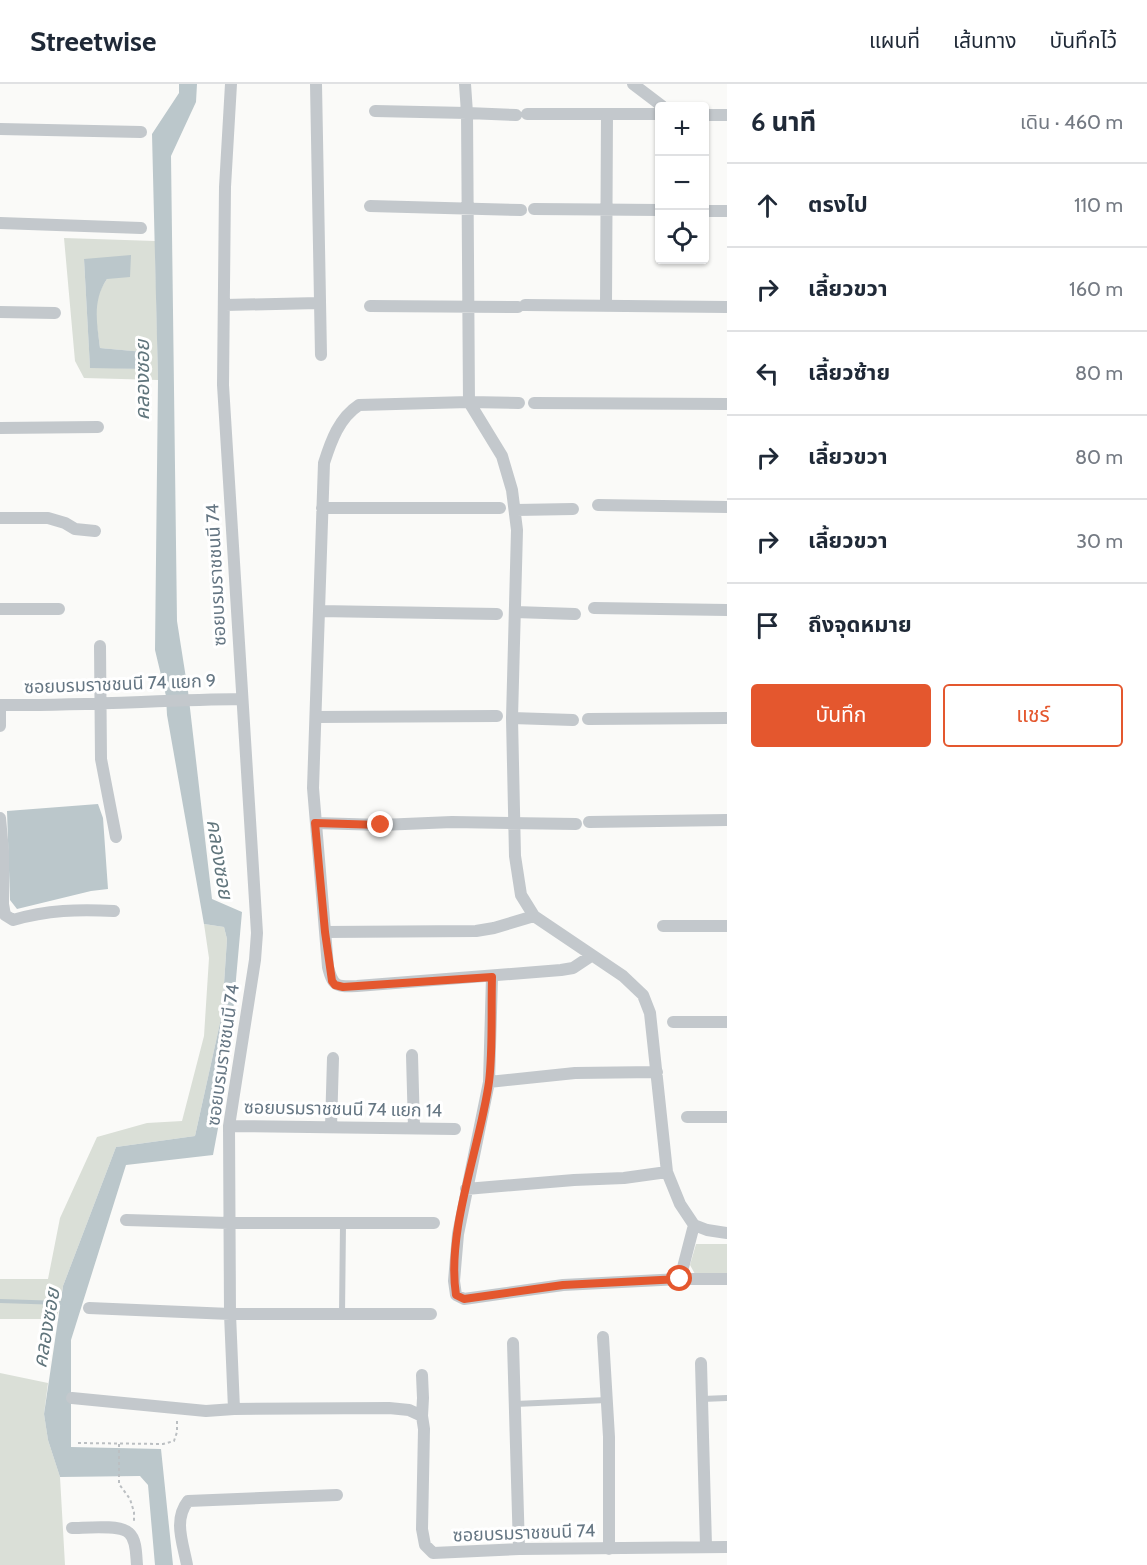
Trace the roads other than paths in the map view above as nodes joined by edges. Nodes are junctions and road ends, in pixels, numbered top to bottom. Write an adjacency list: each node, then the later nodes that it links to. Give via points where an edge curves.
1 (231, 84): 25 (street, ซอยบรมราชชนนี 74, via 225,187)
2 (316, 84): 24 (street)
3 (465, 84): 7 (street)
4 (633, 84): 5 (street)
5 (657, 102)
6 (375, 111): 7 (street)
7 (467, 114): 8 (street); 15 (street)
8 (607, 114): 9 (street); 17 (street)
9 (655, 114)
10 (709, 115): 11 (street)
11 (727, 115)
12 (0, 129): 13 (street)
13 (141, 132)
14 (370, 206): 15 (street)
15 (466, 208): 18 (street); 29 (street)
16 (534, 209): 17 (street)
17 (606, 209): 19 (street); 27 (street)
18 (521, 210)
19 (655, 210)
20 (709, 211): 21 (street)
21 (727, 211)
22 (0, 223): 23 (street)
23 (141, 228)
24 (319, 303): 25 (street); 32 (street)
25 (225, 305): 56 (street, ซอยบรมราชชนนี 74, via 224,412)
26 (370, 306): 29 (street)
27 (606, 306): 28 (street); 29 (street)
28 (727, 307)
29 (468, 308): 33 (street)
30 (0, 312): 31 (street)
31 (55, 313)
32 (321, 355)
33 (469, 402): 34 (street); 41 (street, via 370,403 349,411 337,429 324,463); 44 (street, via 502,456)
34 (519, 403)
35 (534, 403): 36 (street)
36 (727, 404)
37 (98, 427): 38 (street)
38 (0, 428)
39 (598, 506): 40 (street)
40 (727, 507)
41 (322, 508): 42 (street); 51 (street)
42 (500, 508)
43 (573, 509): 44 (street)
44 (516, 510): 52 (street)
45 (0, 518): 46 (street, via 48,519 75,529)
46 (95, 531)
47 (594, 608): 50 (street)
48 (0, 609): 49 (street)
49 (59, 609)
50 (727, 610)
51 (318, 611): 53 (street); 60 (street)
52 (515, 612): 54 (street); 61 (street)
53 (497, 614)
54 (575, 614)
55 (100, 646): 57 (street)
56 (241, 699): 57 (street, ซอยบรมราชชนนี 74 แยก 9); 86 (street, ซอยบรมราชชนนี 74, via 257,933)
57 (99, 703): 58 (street, ซอยบรมราชชนนี 74 แยก 9); 70 (street, via 101,759)
58 (0, 705): 65 (street)
59 (497, 716): 60 (street)
60 (316, 717): 68 (street)
61 (512, 718): 64 (street); 69 (street)
62 (727, 718): 63 (street)
63 (588, 719)
64 (573, 720)
65 (0, 726)
66 (0, 818): 71 (street, via 3,904 8,918 56,910)
67 (727, 820): 69 (street)
68 (315, 823): 69 (street); 75 (street)
69 (516, 823): 72 (street, via 515,856 521,895)
70 (116, 837)
71 (114, 912)
72 (534, 916): 75 (street, via 477,931); 76 (street)
73 (663, 926): 74 (street)
74 (727, 926)
75 (325, 932): 77 (street, via 335,985)
76 (591, 956): 77 (street, via 573,968); 82 (street, via 643,995 650,1012)
77 (492, 977): 83 (street)
78 (673, 1022): 79 (street)
79 (727, 1022)
80 (412, 1055): 88 (street)
81 (333, 1058): 87 (street)
82 (657, 1072): 83 (street, via 575,1072); 90 (street)
83 (489, 1082): 91 (street)
84 (687, 1117): 85 (street)
85 (727, 1117)
86 (229, 1126): 87 (street, ซอยบรมราชชนนี 74 แยก 14); 94 (street, ซอยบรมราชชนนี 74)
87 (331, 1127): 88 (street, ซอยบรมราชชนนี 74 แยก 14)
88 (414, 1128): 89 (street, ซอยบรมราชชนนี 74 แยก 14)
89 (455, 1129)
90 (667, 1172): 91 (street); 96 (street)
91 (466, 1189): 98 (street, via 454,1281 456,1295 464,1299 563,1285)
92 (126, 1220): 94 (street)
93 (434, 1222): 95 (street)
94 (228, 1223): 95 (street); 101 (street, ซอยบรมราชชนนี 74)
95 (343, 1223): 103 (lane)
96 (694, 1225): 97 (street); 98 (street)
97 (727, 1233)
98 (680, 1279): 99 (street)
99 (727, 1279)
100 (89, 1308): 101 (street)
101 (230, 1314): 103 (street); 113 (street, ซอยบรมราชชนนี 74)
102 (431, 1314): 103 (street)
103 (342, 1315)
104 (603, 1337): 111 (street)
105 (513, 1343): 112 (street)
106 (701, 1364): 110 (street)
107 (422, 1375): 114 (street)
108 (72, 1398): 113 (street, via 206,1411)
109 (727, 1398): 110 (lane)
110 (702, 1399): 117 (street)
111 (607, 1400): 112 (lane); 120 (street)
112 (515, 1404): 119 (street)
113 (234, 1409): 114 (street, via 389,1408)
114 (422, 1416): 119 (street, ซอยบรมราชชนนี 74, via 425,1545 440,1554)
115 (337, 1495): 122 (street, via 188,1501 181,1510 179,1523)
116 (72, 1528): 121 (street, via 120,1528 130,1533)
117 (706, 1546): 118 (street, ซอยบรมราชชนนี 74); 120 (street, ซอยบรมราชชนนี 74)
118 (727, 1547)
119 (519, 1549): 120 (street, ซอยบรมราชชนนี 74)
120 (609, 1549)
121 (137, 1565)
122 (187, 1565)

